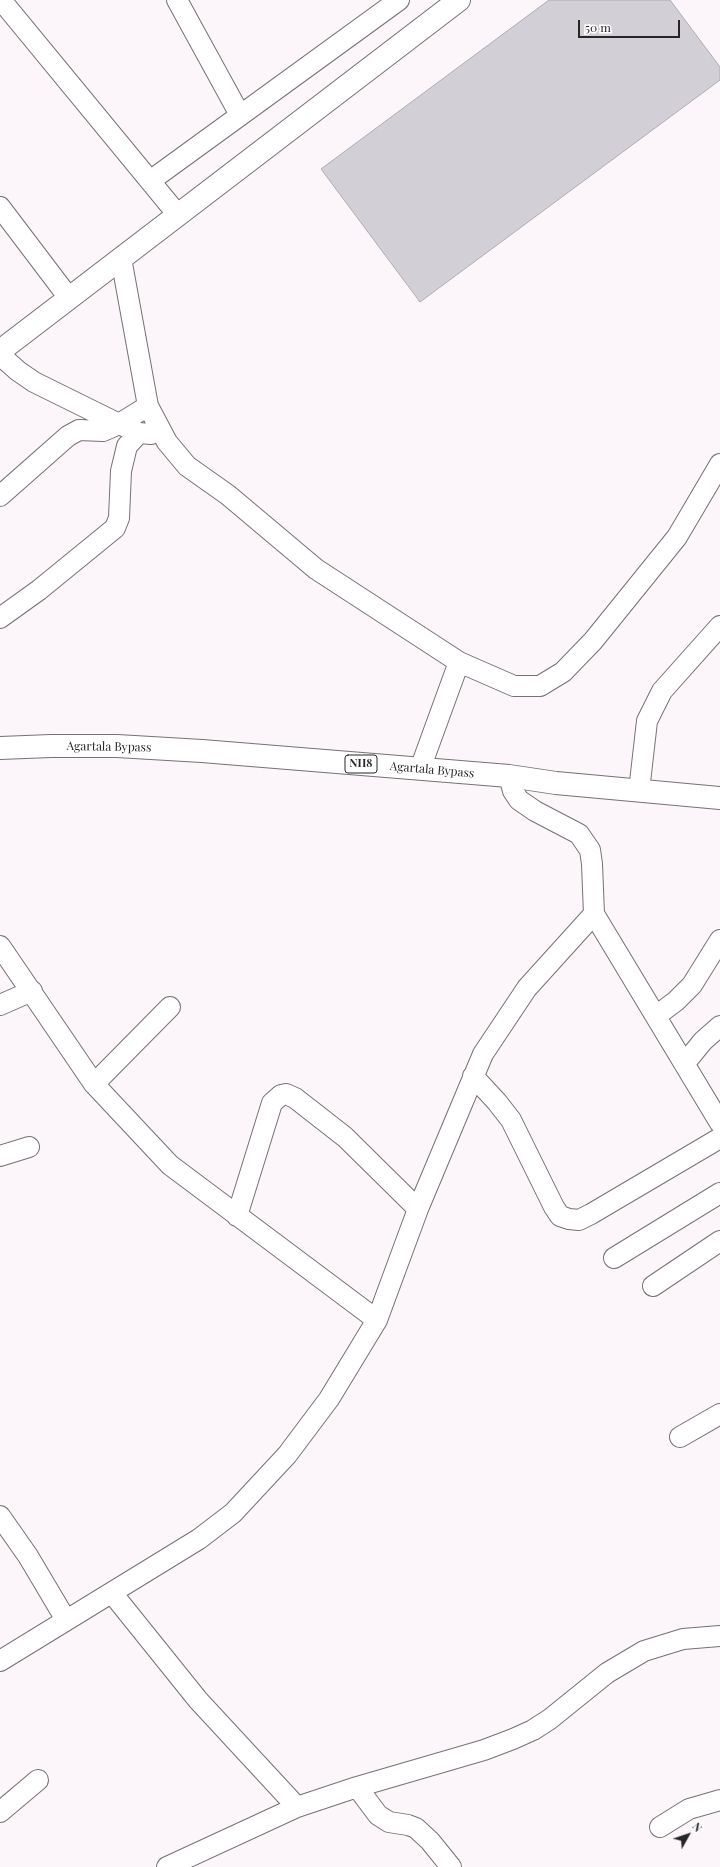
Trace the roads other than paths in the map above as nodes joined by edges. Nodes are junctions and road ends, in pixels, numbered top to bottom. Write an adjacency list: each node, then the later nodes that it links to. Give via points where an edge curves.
1 (0, 0): 6 (street)
2 (177, 0): 5 (street)
3 (399, 0): 5 (street)
4 (459, 0): 8 (main road)
5 (240, 115): 6 (street)
6 (150, 181): 8 (street)
7 (0, 207): 10 (street)
8 (178, 215): 9 (main road)
9 (121, 258): 10 (main road); 13 (street)
10 (69, 298): 11 (main road)
11 (0, 350)
12 (0, 355): 14 (street, via 34,382)
13 (148, 406): 14 (street); 16 (street)
14 (119, 424): 15 (street); 18 (street, via 103,431 79,430 68,436)
15 (139, 433): 16 (street); 19 (street, via 127,446 121,471 119,518 115,528 39,590)
16 (163, 434): 21 (street, via 187,466 228,495 316,569)
17 (720, 464): 21 (street, via 677,537 593,641 563,672 540,686 514,686)
18 (0, 496)
19 (3, 610)
20 (720, 626): 25 (street, via 662,691 647,721)
21 (459, 662): 23 (street)
22 (0, 748): 23 (main road, Agartala Bypass / NH8, via 159,748)
23 (420, 769): 24 (main road, Agartala Bypass / NH8)
24 (509, 776): 25 (main road, Agartala Bypass / NH8); 27 (street, via 513,791 519,800 579,834 590,850)
25 (638, 791): 26 (main road, Agartala Bypass / NH8)
26 (720, 798)
27 (594, 914): 33 (street); 36 (street, via 527,988 483,1054)
28 (720, 940): 33 (street, via 692,984 676,1001)
29 (0, 946): 30 (street)
30 (32, 991): 31 (street); 37 (street)
31 (0, 1005)
32 (170, 1007): 37 (street)
33 (656, 1016): 35 (street)
34 (720, 1026): 35 (street)
35 (684, 1063): 38 (street)
36 (473, 1076): 39 (street, via 511,1120 554,1207 560,1216 569,1219 579,1220 591,1214); 43 (street)
37 (94, 1084): 44 (street, via 170,1165)
38 (720, 1123)
39 (720, 1138)
40 (29, 1147): 41 (street)
41 (0, 1156)
42 (720, 1193): 46 (street)
43 (418, 1209): 44 (street, via 345,1137 295,1098 281,1094 272,1103); 48 (street)
44 (237, 1216): 48 (street)
45 (720, 1241): 47 (street)
46 (614, 1258)
47 (653, 1286)
48 (377, 1320): 52 (street, via 329,1399 287,1455 258,1488 233,1513 199,1539)
49 (720, 1414): 50 (street)
50 (680, 1437)
51 (0, 1516): 53 (street, via 28,1556)
52 (112, 1593): 53 (street); 59 (street, via 198,1700)
53 (66, 1620): 55 (street)
54 (720, 1636): 57 (street, via 683,1639 644,1651 607,1673 534,1730 513,1739)
55 (0, 1660)
56 (38, 1780): 60 (street)
57 (357, 1787): 59 (street); 63 (street, via 372,1809 383,1819 416,1828)
58 (720, 1800): 61 (street, via 689,1809)
59 (297, 1807): 62 (street)
60 (0, 1812)
61 (660, 1826)
62 (167, 1867)
63 (451, 1867)

